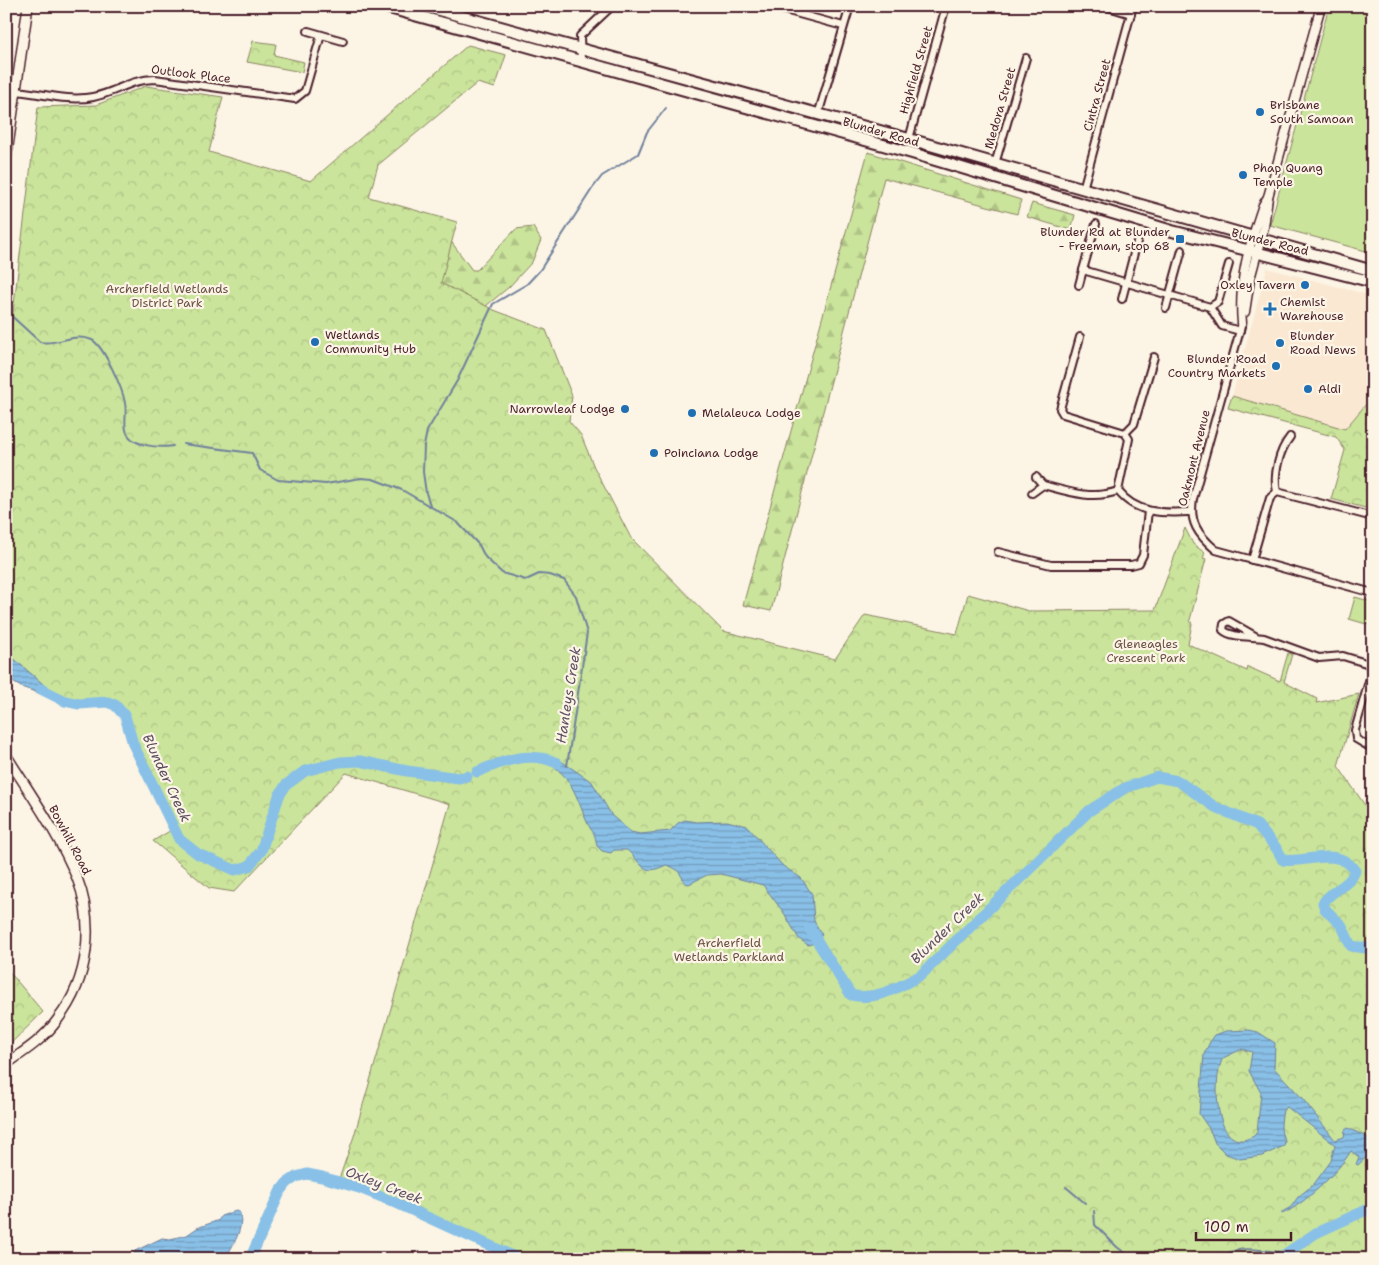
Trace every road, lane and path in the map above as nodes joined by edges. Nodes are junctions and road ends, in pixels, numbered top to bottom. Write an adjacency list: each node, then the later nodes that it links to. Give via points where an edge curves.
1 (28, 6): 19 (main road)
2 (382, 6): 18 (main road, Blunder Road)
3 (424, 6): 16 (main road, Blunder Road)
4 (612, 6): 16 (street, via 582,32)
5 (770, 6): 12 (street)
6 (850, 6): 12 (street)
7 (946, 6): 21 (street, Highfield Street)
8 (1104, 6): 11 (street)
9 (1133, 6): 11 (street, Cintra Street)
10 (1321, 6): 27 (street, Oakmont Avenue)
11 (1131, 14): 24 (street, Cintra Street)
12 (843, 26): 20 (street)
13 (308, 31): 14 (street)
14 (321, 35): 15 (street); 19 (street, Outlook Place, via 305,91 295,99 155,79 141,79 109,93 77,99)
15 (343, 41)
16 (579, 49): 18 (street); 20 (main road, Blunder Road)
17 (1026, 58): 23 (street, Medora Street)
18 (580, 62): 29 (main road, Blunder Road, via 894,148 1172,231)
19 (16, 91): 22 (main road)
20 (818, 115): 21 (main road, Blunder Road)
21 (909, 139): 23 (main road, Blunder Road)
22 (6, 160)
23 (995, 164): 24 (main road, Blunder Road)
24 (1082, 189): 27 (main road, Blunder Road)
25 (1096, 224): 31 (street)
26 (1138, 238): 33 (street)
27 (1257, 238): 29 (street, Oakmont Avenue); 32 (main road, Blunder Road)
28 (1182, 250): 36 (street)
29 (1253, 250): 34 (main road, Blunder Road); 40 (street, Oakmont Avenue)
30 (1229, 264): 38 (street, via 1218,302)
31 (1083, 270): 33 (street); 35 (street)
32 (1373, 271)
33 (1126, 282): 36 (street); 37 (street)
34 (1373, 282)
35 (1079, 285)
36 (1170, 294): 38 (street); 39 (street)
37 (1122, 299)
38 (1210, 307): 40 (street, via 1222,326)
39 (1166, 308)
40 (1241, 327): 51 (street, Oakmont Avenue)
41 (1080, 337): 43 (street, via 1060,409 1068,417)
42 (1154, 357): 43 (street, via 1134,424)
43 (1125, 433): 47 (street, via 1129,440)
44 (1290, 437): 48 (street, via 1274,480)
45 (1036, 477): 46 (street)
46 (1043, 486): 47 (street, via 1087,496); 49 (street)
47 (1118, 492): 50 (street, via 1129,503)
48 (1277, 492): 52 (street); 54 (street, via 1270,498)
49 (1032, 493)
50 (1148, 511): 51 (street); 53 (street, via 1143,556 1139,563 1051,565)
51 (1191, 512): 54 (street, Oakmont Avenue, via 1201,537 1216,550)
52 (1373, 517)
53 (998, 552)
54 (1252, 560): 55 (street, Oakmont Avenue)
55 (1373, 593)
56 (1257, 637): 56 (street, via 1227,633 1223,630 1224,624 1229,621); 57 (street, via 1319,658 1343,656)
57 (1371, 661): 58 (street, via 1371,674 1355,730 1356,739)
58 (1373, 749)
59 (6, 755): 60 (main road, Bowhill Road, via 70,862 84,897 87,922 84,965 69,1003 42,1037)
60 (6, 1064)

